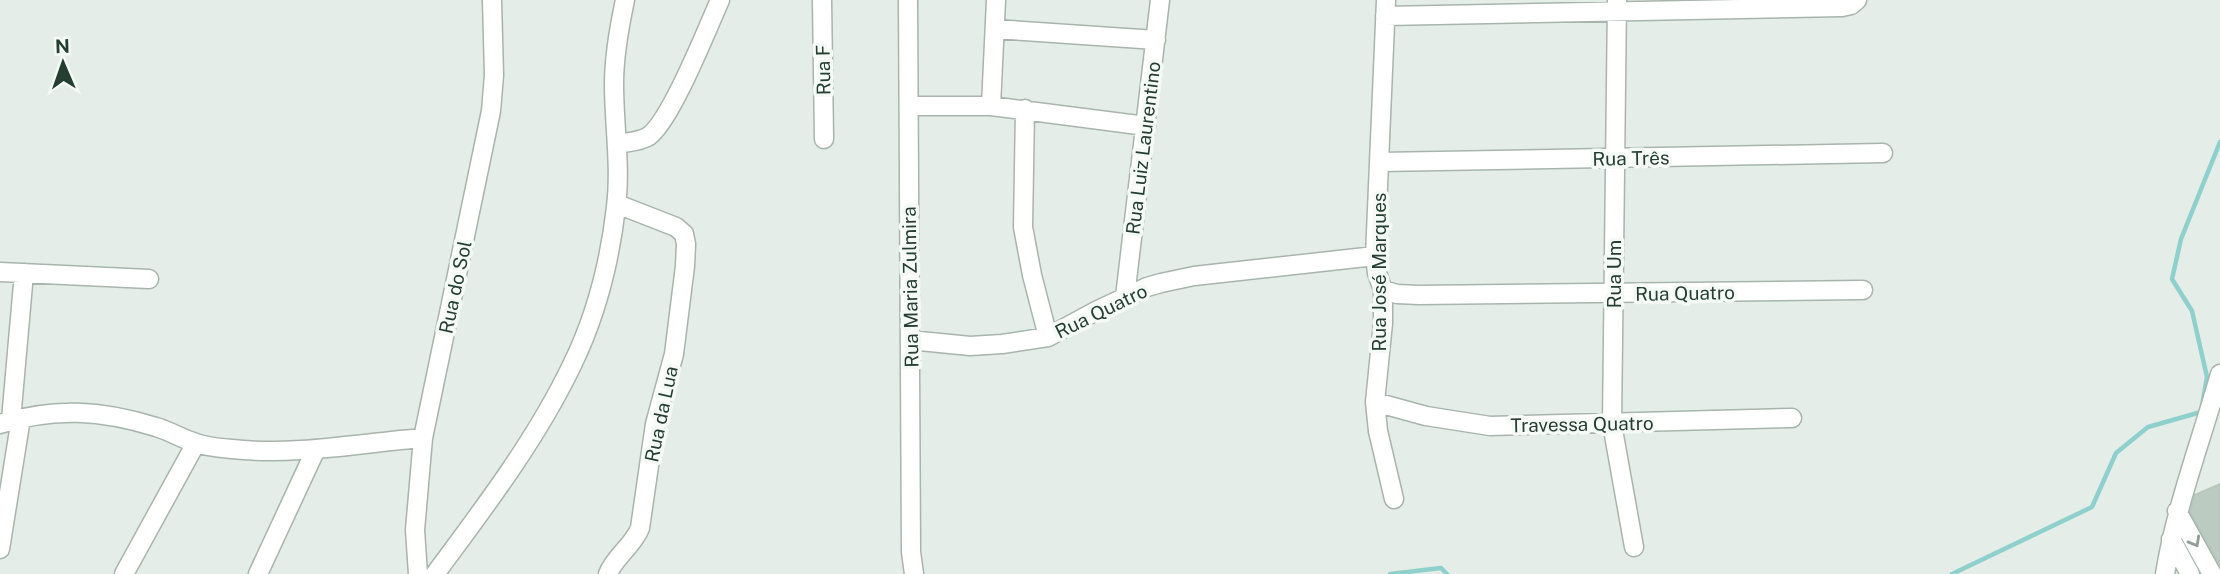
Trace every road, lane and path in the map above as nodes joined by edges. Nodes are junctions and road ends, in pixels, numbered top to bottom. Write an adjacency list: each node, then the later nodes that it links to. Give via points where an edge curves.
1 (492, 0): 38 (street, Rua do Sol, via 495,75 491,111)
2 (625, 0): 18 (street, via 614,65)
3 (720, 0): 18 (street, via 655,131 646,138)
4 (822, 0): 17 (street, Rua F)
5 (908, 0): 13 (street, Rua Maria Zulmira)
6 (996, 0): 11 (street)
7 (1160, 0): 12 (street, Rua Luiz Laurentino)
8 (1857, 0): 9 (street, via 1842,7)
9 (1617, 6): 10 (street); 20 (street, Rua Um)
10 (1386, 8): 21 (street, Rua José Marques)
11 (996, 29): 12 (street); 14 (street)
12 (1156, 40): 16 (street, Rua Luiz Laurentino)
13 (910, 106): 14 (street); 32 (street, Rua Maria Zulmira)
14 (991, 106): 15 (street)
15 (1025, 108): 16 (street); 31 (street, via 1023,227)
16 (1146, 126): 30 (street, Rua Luiz Laurentino)
17 (824, 139)
18 (617, 144): 22 (street)
19 (1883, 153): 20 (street, Rua Três)
20 (1615, 158): 21 (street, Rua Três); 29 (street, Rua Um)
21 (1380, 162): 23 (street, Rua José Marques)
22 (617, 204): 49 (street, via 600,285 572,365 483,510); 50 (street, Rua da Lua, via 676,227 686,244 676,343 655,424 640,528)
23 (1375, 256): 27 (street, Rua José Marques); 30 (street, Rua Quatro, via 1177,279)
24 (0, 272): 25 (street)
25 (24, 273): 26 (street); 36 (street)
26 (149, 279)
27 (1383, 290): 29 (street, Rua Quatro, via 1419,295); 34 (street, Rua José Marques)
28 (1863, 290): 29 (street, Rua Quatro)
29 (1614, 294): 37 (street, Rua Um)
30 (1125, 297): 31 (street, Rua Quatro)
31 (1048, 337): 32 (street, Rua Quatro, via 970,346)
32 (910, 340): 51 (street, Rua Maria Zulmira)
33 (2220, 374): 42 (street)
34 (1375, 402): 37 (street, Travessa Quatro, via 1490,426); 41 (street, Rua José Marques)
35 (1792, 418): 37 (street, Travessa Quatro)
36 (11, 421): 39 (street, via 67,411 116,417); 45 (street)
37 (1612, 424): 44 (street, Rua Um)
38 (423, 438): 40 (street); 48 (street, Rua do Sol, via 415,530)
39 (196, 443): 40 (street, via 256,451); 46 (street)
40 (316, 449): 47 (street)
41 (1394, 499)
42 (2177, 511): 43 (street); 54 (street, one-way to 54)
43 (2171, 539): 52 (street); 53 (street)
44 (1634, 547)
45 (0, 549)
46 (124, 574)
47 (258, 574)
48 (418, 574)
49 (435, 574)
50 (608, 574)
51 (914, 574)
52 (2165, 574)
53 (2190, 574)
54 (2212, 574)

